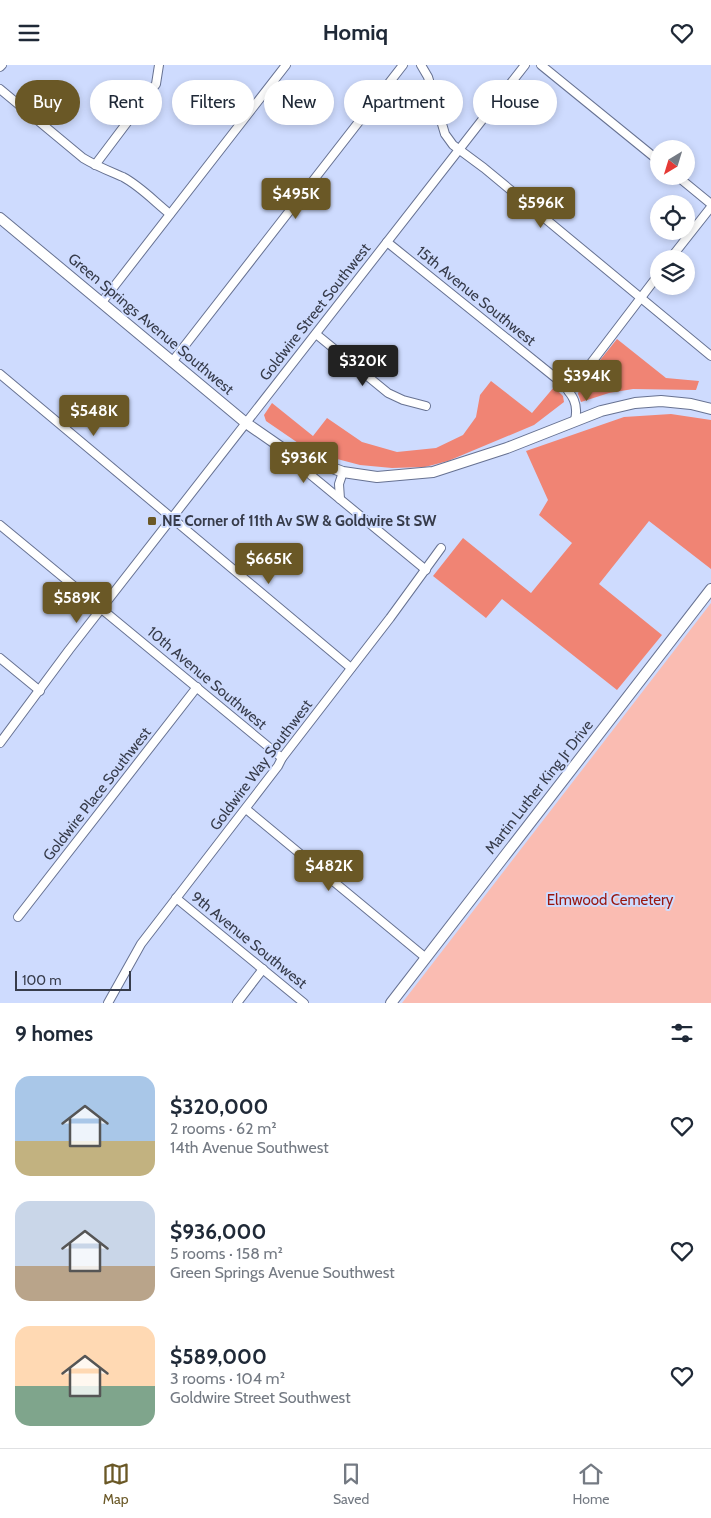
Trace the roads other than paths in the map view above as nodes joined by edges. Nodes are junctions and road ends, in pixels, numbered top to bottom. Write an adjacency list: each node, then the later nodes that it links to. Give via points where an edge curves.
1 (159, 65): 10 (street, via 152,91)
2 (286, 65): 13 (street)
3 (403, 65): 22 (street)
4 (420, 65): 8 (street, via 431,85 445,134)
5 (524, 65): 8 (street, Goldwire Street Southwest)
6 (541, 65): 9 (street)
7 (0, 89): 10 (street)
8 (459, 149): 15 (street, Goldwire Street Southwest); 18 (street)
9 (650, 154)
10 (95, 165): 13 (street, via 128,181)
11 (687, 185): 12 (street)
12 (711, 206): 16 (street)
13 (170, 214): 19 (street)
14 (0, 218): 19 (main road, Green Springs Avenue Southwest)
15 (387, 243): 20 (street, Goldwire Street Southwest); 24 (street, 15th Avenue Southwest)
16 (677, 250)
17 (650, 286): 18 (street)
18 (641, 297): 21 (street); 24 (street)
19 (102, 302): 22 (main road, Green Springs Avenue Southwest)
20 (316, 334): 25 (street, via 388,393); 28 (street, Goldwire Street Southwest)
21 (711, 356)
22 (172, 362): 28 (main road, Green Springs Avenue Southwest)
23 (0, 374): 32 (street)
24 (569, 391): 27 (street, via 576,401)
25 (426, 406)
26 (711, 409): 27 (main road, Green Springs Avenue Southwest, via 660,401 618,407)
27 (575, 420): 30 (main road, Green Springs Avenue Southwest, via 507,448 433,472 377,477)
28 (246, 423): 29 (main road, Green Springs Avenue Southwest); 32 (street, Goldwire Street Southwest)
29 (285, 450): 30 (main road, Green Springs Avenue Southwest); 31 (street, Green Springs Avenue Southwest)
30 (343, 472): 31 (street, via 339,484)
31 (340, 499): 35 (street, Green Springs Avenue Southwest)
32 (172, 519): 37 (street, Goldwire Street Southwest); 39 (street)
33 (0, 525): 37 (street, 10th Avenue Southwest)
34 (442, 548): 35 (street, Goldwire Way Southwest)
35 (426, 570): 39 (street, Goldwire Way Southwest)
36 (711, 589): 47 (main road, Martin Luther King Jr Drive)
37 (103, 609): 40 (street, 10th Avenue Southwest); 41 (street, Goldwire Street Southwest)
38 (0, 658): 41 (street)
39 (351, 668): 43 (street, Goldwire Way Southwest)
40 (197, 687): 43 (street, 10th Avenue Southwest); 46 (street, Goldwire Place Southwest)
41 (40, 691): 42 (street, Goldwire Street Southwest)
42 (0, 743)
43 (282, 758): 44 (street, Goldwire Way Southwest)
44 (246, 809): 45 (street, Goldwire Way Southwest); 47 (street)
45 (176, 898): 48 (street, 9th Avenue Southwest); 49 (street, Goldwire Way Southwest, via 141,944)
46 (18, 917)
47 (426, 957): 52 (main road, Martin Luther King Jr Drive)
48 (263, 969): 50 (street); 51 (street, 9th Avenue Southwest)
49 (108, 1003)
50 (237, 1003)
51 (304, 1003)
52 (391, 1003)

